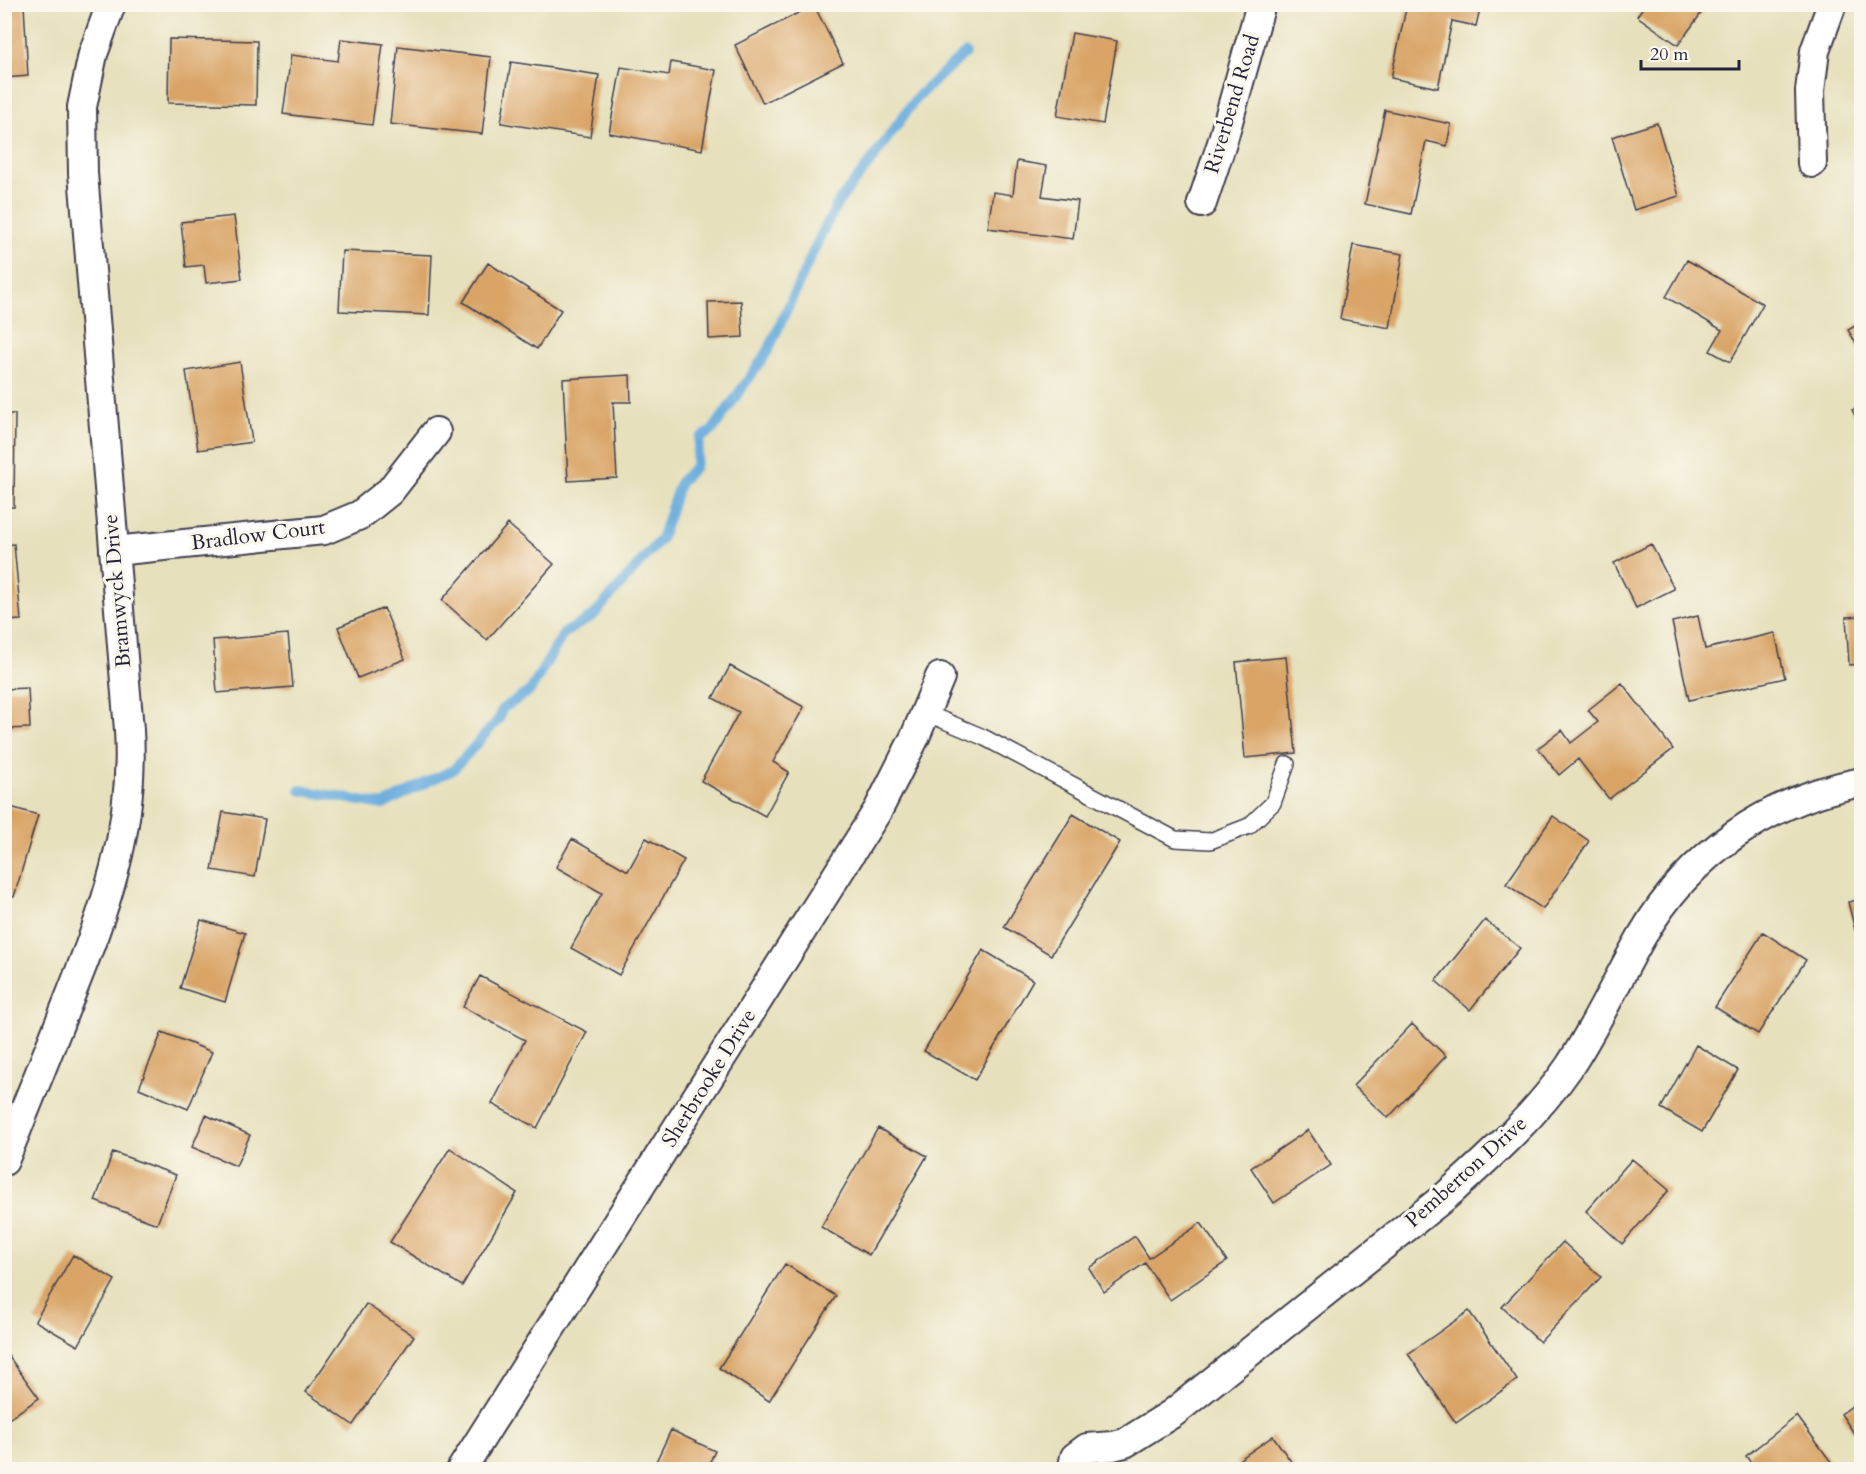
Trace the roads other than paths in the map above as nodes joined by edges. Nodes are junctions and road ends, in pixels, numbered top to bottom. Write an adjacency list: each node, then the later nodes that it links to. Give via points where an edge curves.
1 (111, 4): 7 (street, Bramwyck Drive, via 93,54 82,107 83,173)
2 (1261, 4): 5 (street, Riverbend Road)
3 (1832, 4): 4 (street, via 1815,51 1810,91)
4 (1812, 163)
5 (1202, 203)
6 (436, 432): 7 (street, Bradlow Court, via 390,490 360,515 324,530)
7 (114, 551): 12 (street, Bramwyck Drive, via 130,746 121,844 111,887 85,960)
8 (940, 676): 9 (street, Sherbrooke Drive)
9 (926, 713): 10 (lane, via 983,737 1175,839 1210,841 1249,826 1273,803); 13 (street, Sherbrooke Drive, via 878,810)
10 (1287, 764)
11 (1862, 782): 14 (street, Pemberton Drive, via 1808,796 1773,811 1711,852 1665,900 1567,1069 1484,1162 1173,1413 1125,1443 1087,1448 1075,1457)
12 (4, 1161)
13 (461, 1470)
14 (1072, 1470)

